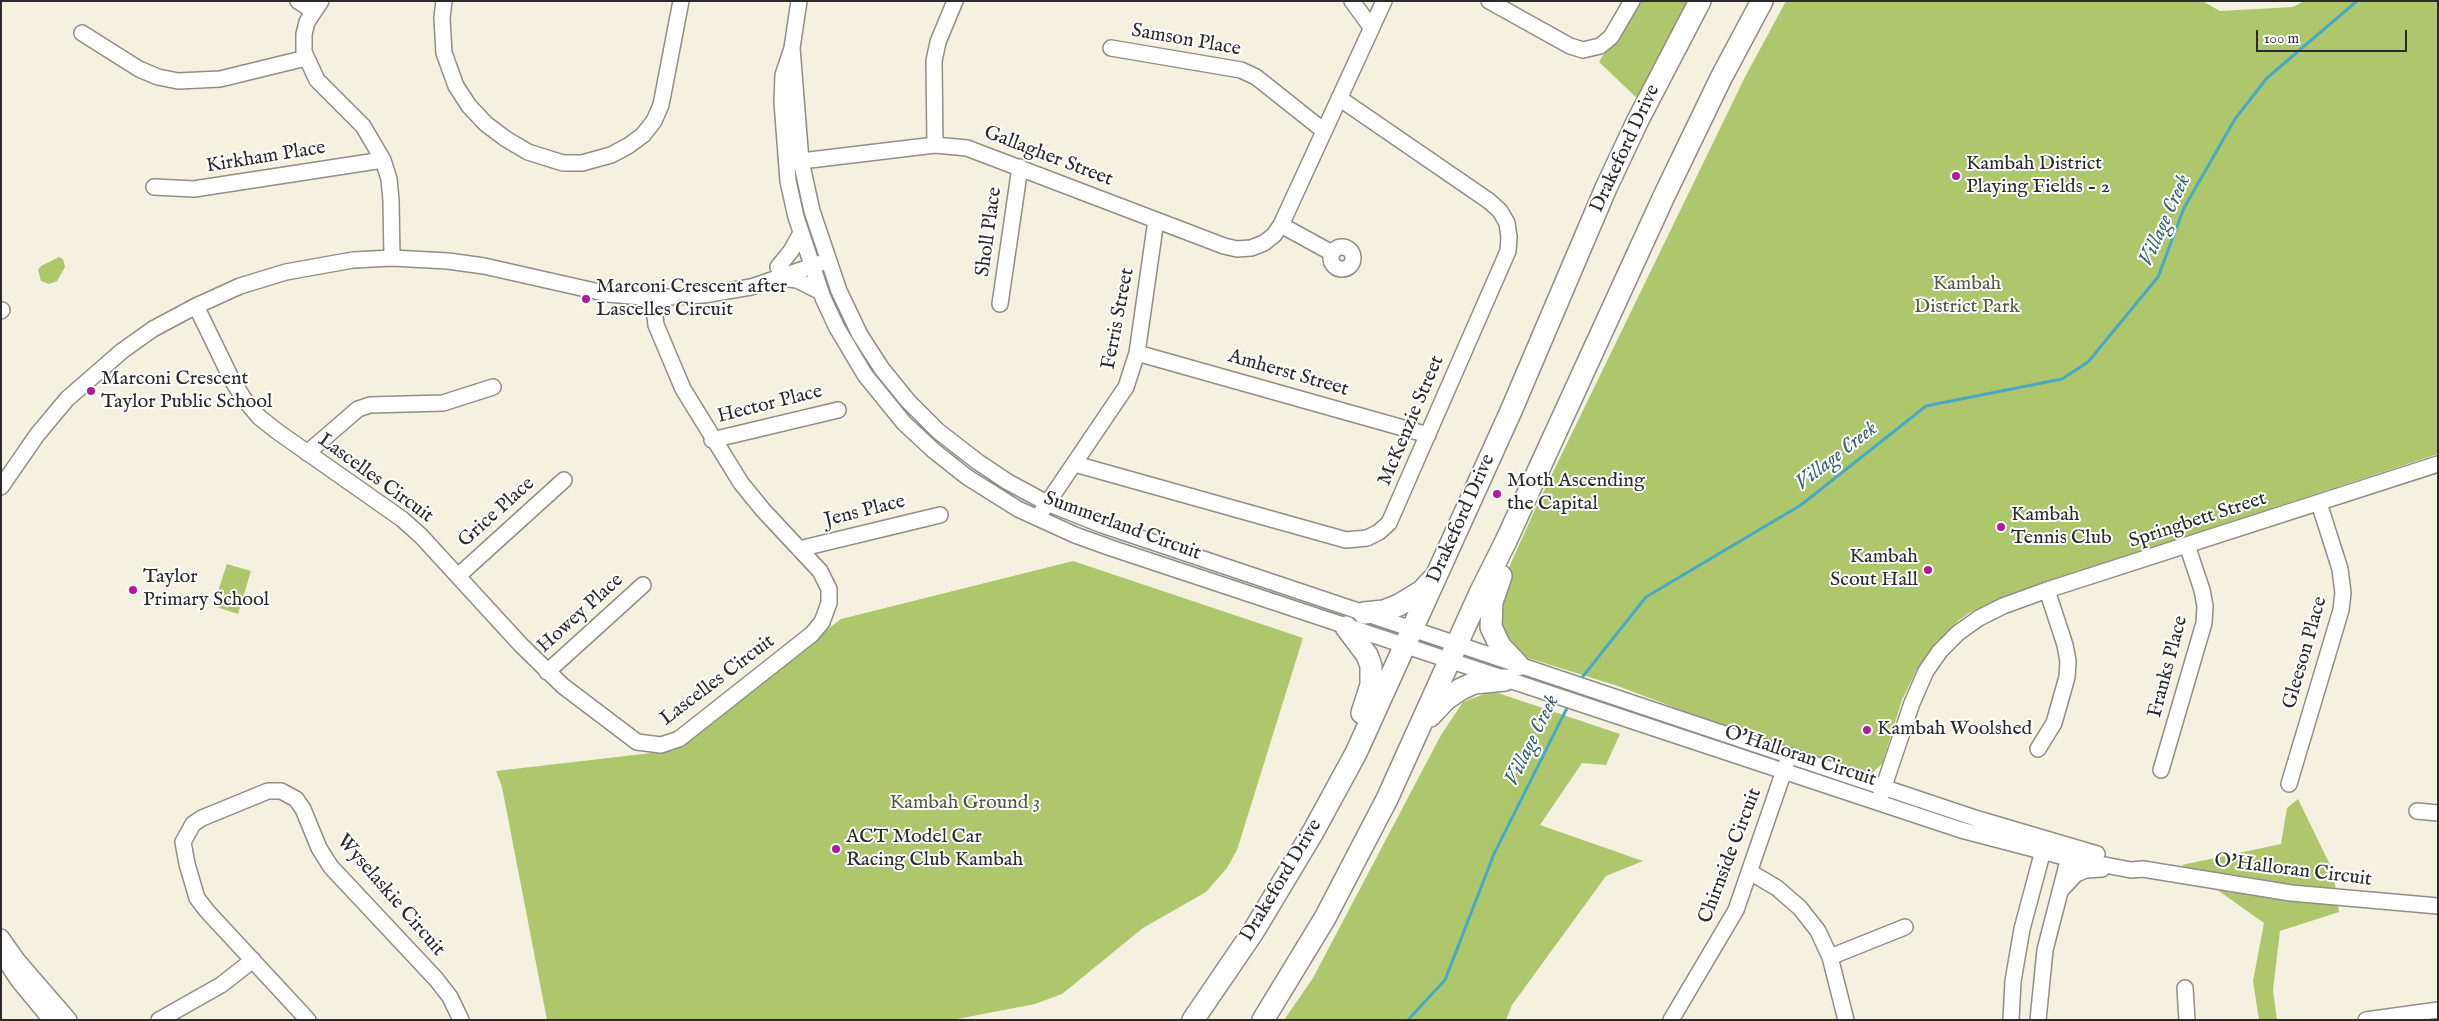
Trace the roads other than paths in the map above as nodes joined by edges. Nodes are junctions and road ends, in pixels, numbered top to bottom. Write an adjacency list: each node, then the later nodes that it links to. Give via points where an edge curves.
1 (298, 1): 12 (street)
2 (444, 1): 3 (street, via 444,53 456,86 469,106 506,139 528,152 563,163 582,163 611,156 649,128 661,105)
3 (681, 1)
4 (799, 1): 15 (street, Summerland Circuit)
5 (955, 1): 20 (street, via 938,42 934,61)
6 (1352, 1): 13 (street)
7 (1384, 1): 13 (street, Gallagher Street)
8 (1489, 1): 9 (street, via 1583,50 1600,46 1612,37)
9 (1632, 1)
10 (1700, 1): 55 (highway, Drakeford Drive, via 1606,188)
11 (1762, 1): 52 (highway, via 1665,194)
12 (317, 6): 17 (street, via 304,34)
13 (1371, 27): 18 (street, Gallagher Street)
14 (82, 33): 17 (street, via 139,69 178,81 210,81)
15 (792, 48): 22 (street, Summerland Circuit); 23 (street, Summerland Circuit, via 783,75)
16 (1111, 48): 19 (street, Samson Place, via 1241,70)
17 (306, 58): 21 (street, via 317,80 363,126)
18 (1339, 98): 19 (street, Gallagher Street); 41 (street, McKenzie Street, via 1489,201 1507,224 1508,251)
19 (1324, 131): 27 (street, Gallagher Street)
20 (935, 145): 22 (street, Gallagher Street); 24 (street, Gallagher Street, via 967,148)
21 (383, 160): 25 (street, Kirkham Place, via 194,189); 31 (street, via 391,200)
22 (801, 161): 23 (street, Gallagher Street); 30 (street, Summerland Circuit, via 812,211)
23 (785, 163): 28 (street, Summerland Circuit)
24 (1020, 167): 26 (street, Gallagher Street); 36 (street, Sholl Place)
25 (154, 187)
26 (1156, 220): 27 (street, Gallagher Street, via 1237,249 1264,243); 38 (street, Ferris Street)
27 (1281, 225): 29 (street)
28 (801, 233): 32 (street, Summerland Circuit); 33 (street)
29 (1332, 253)
30 (827, 256): 32 (street); 48 (street, Summerland Circuit, via 839,291 860,334 908,401 971,458)
31 (392, 258): 35 (street, via 484,266 608,294); 37 (street, via 353,260 286,272 240,286)
32 (811, 261): 33 (street); 34 (street, Summerland Circuit)
33 (779, 272): 34 (street); 35 (street, via 751,288)
34 (822, 292): 51 (street, Summerland Circuit, via 856,361 904,423 967,477)
35 (653, 298): 42 (street, Lascelles Circuit, via 656,325 666,353 682,389)
36 (1000, 304)
37 (196, 306): 43 (street, Lascelles Circuit, via 244,400 259,417); 47 (street, via 134,342 67,399 36,435)
38 (1137, 353): 41 (street, Amherst Street); 44 (street, Ferris Street, via 1120,398)
39 (494, 387): 43 (street, via 443,403 370,405 358,409)
40 (838, 410): 42 (street, Hector Place)
41 (1428, 435): 44 (street, McKenzie Street, via 1388,523 1379,532 1360,539 1346,540)
42 (712, 440): 54 (street, Lascelles Circuit, via 741,483)
43 (307, 453): 56 (street, Lascelles Circuit, via 402,519)
44 (1075, 464): 48 (street, Ferris Street)
45 (2438, 464): 49 (street, Springbett Street)
46 (564, 480): 56 (street, Grice Place)
47 (1, 487)
48 (1047, 503): 51 (street, Ferris Street); 59 (street, Summerland Circuit, via 1102,526)
49 (2319, 503): 53 (street, Springbett Street); 71 (street, Gleeson Place, via 2340,569 2343,593)
50 (940, 514): 54 (street, Jens Place)
51 (1037, 518): 60 (street, Summerland Circuit, via 1096,543)
52 (1506, 541): 62 (highway); 64 (highway, via 1490,619)
53 (2187, 545): 58 (street, Springbett Street); 69 (street, Franks Place, via 2202,590 2204,623)
54 (799, 548): 63 (street, Lascelles Circuit, via 827,583 829,603 822,622 812,634 679,739 661,746 637,742)
55 (1438, 574): 59 (highway, via 1422,591 1399,605 1384,611); 61 (highway, Drakeford Drive)
56 (458, 576): 63 (street, Lascelles Circuit)
57 (642, 585): 63 (street, Howey Place)
58 (2047, 590): 66 (street, via 2068,661 2067,677 2054,723); 72 (street, Springbett Street, via 1979,618 1940,651 1920,681)
59 (1364, 613): 61 (street, Summerland Circuit)
60 (1346, 627): 61 (street, Summerland Circuit); 67 (highway, via 1368,654 1372,675 1370,692 1360,718)
61 (1409, 638): 62 (street, Summerland Circuit); 67 (highway, Drakeford Drive)
62 (1453, 653): 64 (street, O'Halloran Circuit); 65 (highway)
63 (547, 672)
64 (1511, 672): 65 (highway, via 1461,689 1446,699); 68 (street, O'Halloran Circuit, via 1558,678); 70 (street, O'Halloran Circuit, via 1552,695)
65 (1420, 728): 100 (highway, via 1353,867)
66 (2038, 749)
67 (1356, 753): 99 (highway, Drakeford Drive, via 1253,932)
68 (1789, 755): 70 (street, Chirnside Circuit); 72 (street, O'Halloran Circuit)
69 (2161, 770)
70 (1784, 773): 73 (street, O'Halloran Circuit); 80 (street, Chirnside Circuit)
71 (2289, 784)
72 (1884, 787): 73 (street, Springbett Street); 77 (street, O'Halloran Circuit)
73 (1878, 804): 76 (street, O'Halloran Circuit)
74 (2417, 811): 75 (street)
75 (2438, 813)
76 (2002, 841): 77 (street, O'Halloran Circuit); 82 (street, via 2019,851 2031,867)
77 (2044, 846): 78 (street, O'Halloran Circuit); 82 (street)
78 (2070, 853): 79 (street, O'Halloran Circuit, via 2135,863); 81 (street)
79 (2137, 869): 81 (street, via 2086,870 2076,874); 83 (street, O'Halloran Circuit, via 2285,892)
80 (1750, 872): 87 (street, via 1778,888 1800,908 1818,931); 94 (street, Chirnside Circuit, via 1736,910)
81 (2061, 889): 90 (street)
82 (2028, 904): 89 (street)
83 (2438, 906)
84 (1905, 927): 87 (street)
85 (1, 937): 93 (street)
86 (1, 954): 93 (street, via 18,980)
87 (1830, 957): 101 (street)
88 (252, 960): 96 (street, via 220,985); 97 (street, Wyselaskie Circuit); 98 (street, Wyselaskie Circuit, via 197,898 190,882 183,842 193,824 202,818 268,791 281,791 296,799 303,809 319,848 331,867 436,979 450,997)
89 (2013, 981): 90 (street); 102 (street)
90 (2040, 983): 103 (street)
91 (2184, 988): 104 (street)
92 (2438, 1010): 105 (street)
93 (51, 1016): 95 (street)
94 (1674, 1019)
95 (70, 1020)
96 (159, 1020)
97 (308, 1020)
98 (461, 1020)
99 (1193, 1020)
100 (1264, 1020)
101 (1846, 1020)
102 (2011, 1020)
103 (2038, 1020)
104 (2187, 1020)
105 (2366, 1020)

